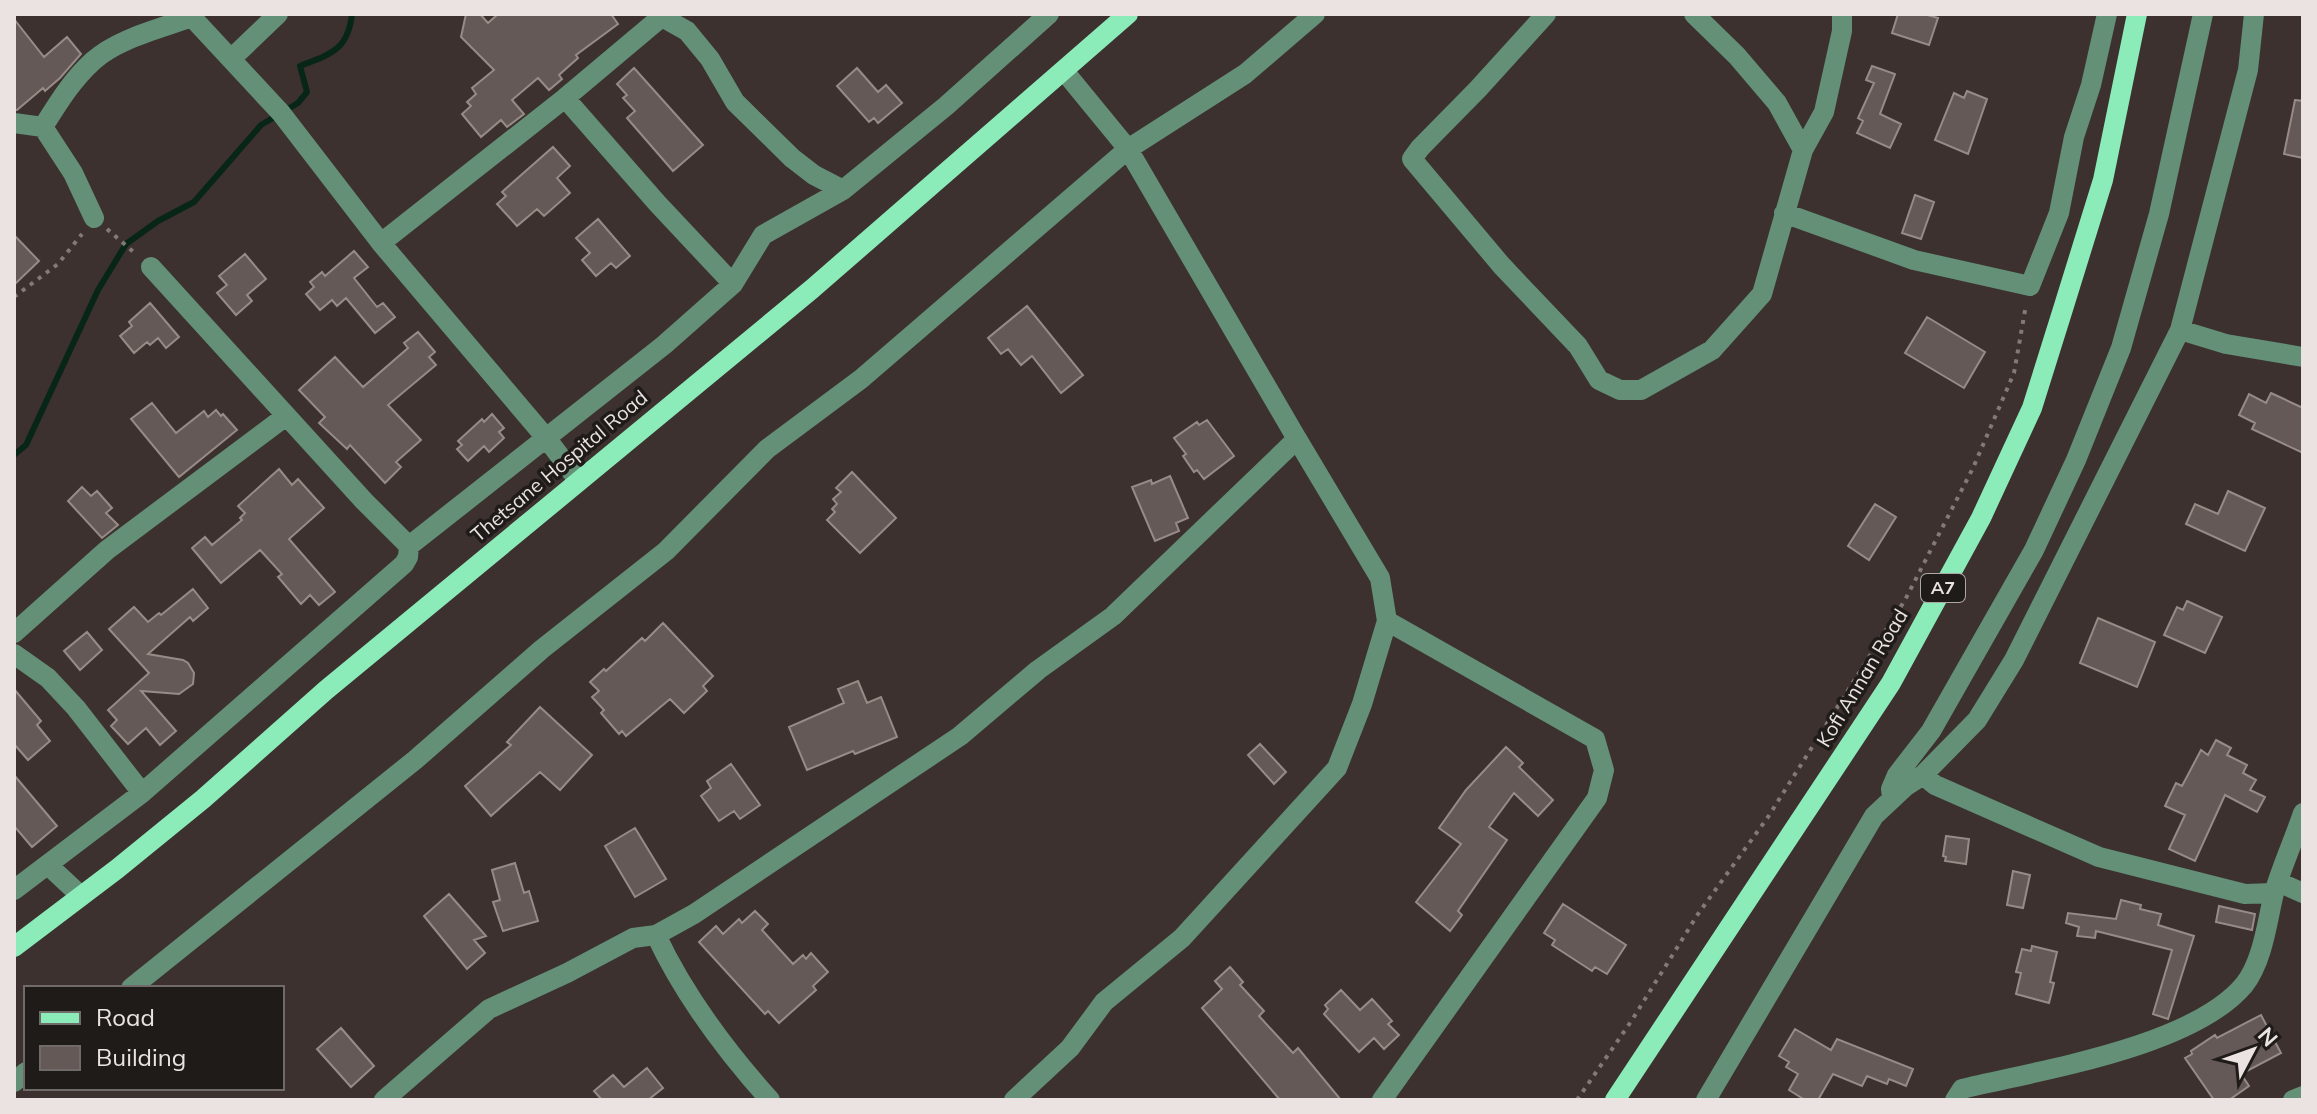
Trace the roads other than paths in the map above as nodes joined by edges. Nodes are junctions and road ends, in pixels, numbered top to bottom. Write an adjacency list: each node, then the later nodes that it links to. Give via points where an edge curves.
1 (278, 14): 14 (street)
2 (1049, 14): 21 (street)
3 (1128, 14): 15 (main road, Thetsane Hospital Road)
4 (1315, 14): 19 (street, via 1245,74)
5 (1546, 14): 22 (street, via 1412,159 1578,346 1599,380 1620,390 1641,390 1712,350 1762,294)
6 (1694, 14): 20 (street, via 1777,103)
7 (1842, 14): 20 (street, via 1824,112)
8 (2107, 14): 22 (street, via 2059,213 2030,286 1914,260)
9 (2137, 14): 55 (main road, Kofi Annan Road / A7, via 2103,180 2032,408 1981,518 1891,683)
10 (2203, 14): 39 (street, via 2159,214 2121,348 2034,550 1931,731 1897,775)
11 (2254, 14): 27 (street, via 2248,70)
12 (663, 15): 16 (street); 21 (street, via 687,31 735,102 792,158)
13 (191, 16): 14 (street); 18 (street, via 95,59)
14 (231, 59): 24 (street, via 281,113)
15 (1064, 71): 19 (street); 32 (main road, Thetsane Hospital Road, via 812,289)
16 (565, 98): 24 (street); 26 (street)
17 (14, 123): 18 (street)
18 (43, 127): 23 (street)
19 (1128, 149): 31 (street); 48 (street, via 861,379 767,449 666,551)
20 (1803, 150): 22 (street)
21 (843, 190): 26 (street, via 763,235)
22 (1784, 213)
23 (94, 218)
24 (381, 243): 30 (street)
25 (151, 267): 29 (street)
26 (733, 284): 30 (street)
27 (2180, 330): 28 (street); 37 (street, via 2014,660 1977,720)
28 (2303, 357)
29 (286, 416): 33 (street); 35 (street, via 107,550)
30 (547, 439): 32 (street); 33 (street)
31 (1297, 439): 34 (street, via 1380,578); 46 (street, via 1113,616 960,736)
32 (578, 480): 45 (main road, Thetsane Hospital Road)
33 (409, 546): 38 (street, via 404,564)
34 (1387, 621): 53 (street, via 1337,768 1182,938 1104,1002 1070,1048); 54 (street, via 1595,739 1604,770 1597,798)
35 (14, 633)
36 (14, 654): 38 (street, via 58,688)
37 (1923, 775): 39 (street); 43 (street, via 2099,857 2245,894)
38 (142, 793): 41 (street)
39 (1892, 798): 56 (street, via 1874,816)
40 (2303, 813): 43 (street)
41 (49, 866): 42 (street); 45 (street)
42 (15, 888)
43 (2276, 888): 44 (street); 49 (street, via 2265,939 2244,984 2201,1020 2135,1046)
44 (2303, 893)
45 (81, 896): 47 (main road, Thetsane Hospital Road)
46 (656, 935): 51 (street, via 633,938 489,1009); 52 (street, via 670,965 739,1066)
47 (14, 947)
48 (133, 986)
49 (1959, 1095)
50 (2303, 1096): 57 (street)
51 (391, 1098)
52 (770, 1100)
53 (1014, 1100)
54 (1382, 1100)
55 (1615, 1100)
56 (1706, 1100)
57 (2293, 1100)

